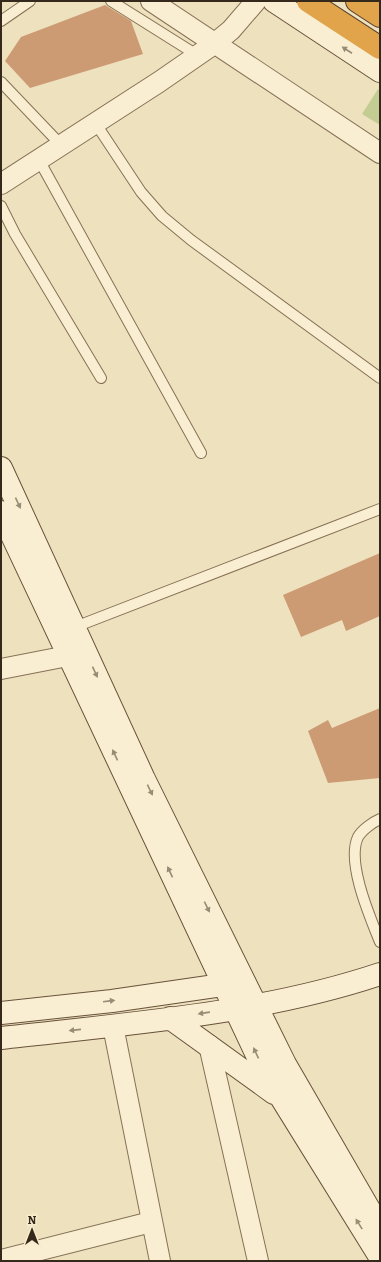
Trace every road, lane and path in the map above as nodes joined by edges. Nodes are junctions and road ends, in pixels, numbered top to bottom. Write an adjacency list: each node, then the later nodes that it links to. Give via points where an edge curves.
1 (30, 1): 9 (lane)
2 (112, 1): 12 (lane)
3 (151, 1): 10 (street)
4 (256, 1): 10 (street, via 231,30)
5 (274, 1): 13 (street, one-way to 5)
6 (308, 1): 11 (highway)
7 (357, 1): 8 (highway)
8 (380, 16)
9 (1, 21)
10 (214, 44): 12 (street); 17 (street)
11 (380, 48)
12 (197, 55): 15 (street)
13 (380, 71)
14 (1, 82): 16 (lane)
15 (96, 124): 16 (street); 22 (lane, via 140,192 162,216)
16 (62, 146): 18 (street)
17 (380, 153)
18 (39, 160): 19 (street); 23 (lane)
19 (1, 184)
20 (1, 206): 21 (lane)
21 (101, 378)
22 (380, 378)
23 (202, 453)
24 (1, 468): 27 (street, one-way to 27)
25 (380, 509): 27 (lane)
26 (1, 512): 28 (street)
27 (75, 627): 28 (street)
28 (78, 654): 29 (street); 33 (street)
29 (1, 670)
30 (380, 819): 31 (lane, via 358,836 354,856 358,877)
31 (380, 942)
32 (380, 974): 34 (street, via 336,989)
33 (234, 983): 34 (street); 35 (street); 36 (street, one-way to 33)
34 (256, 1005): 35 (street); 43 (street, via 285,1064)
35 (234, 1008): 37 (street, one-way to 37); 41 (street, one-way to 35, via 264,1070)
36 (1, 1013)
37 (170, 1018): 38 (street); 40 (street)
38 (113, 1026): 39 (street, one-way to 39); 42 (street)
39 (1, 1038)
40 (209, 1045): 41 (street); 47 (street)
41 (281, 1098): 44 (street, one-way to 41)
42 (151, 1222): 45 (street); 46 (street)
43 (380, 1228)
44 (380, 1258): 48 (street)
45 (1, 1260)
46 (160, 1261)
47 (258, 1261)
48 (372, 1261)

